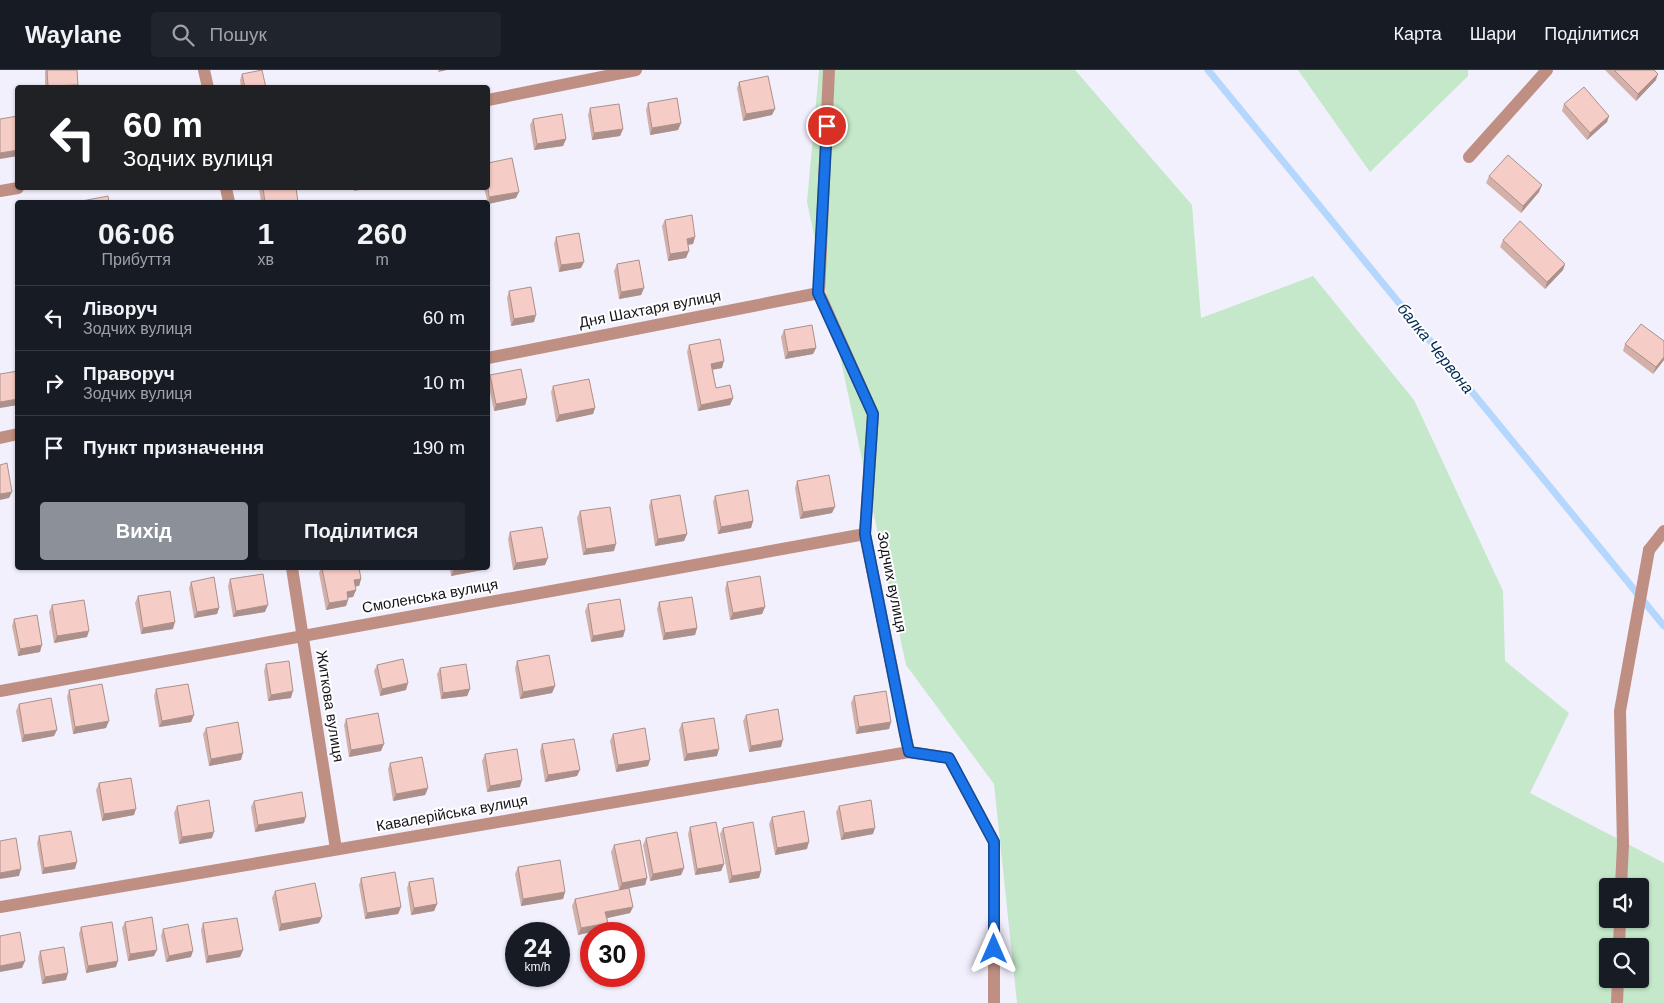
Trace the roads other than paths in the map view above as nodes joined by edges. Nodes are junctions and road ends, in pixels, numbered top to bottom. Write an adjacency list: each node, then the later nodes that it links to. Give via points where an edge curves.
1 (204, 70): 5 (street)
2 (636, 70): 6 (street)
3 (829, 70): 10 (street, Зодчих вулиця)
4 (1547, 70): 7 (street)
5 (207, 85)
6 (490, 100)
7 (1470, 157)
8 (15, 188): 9 (street)
9 (0, 191)
10 (818, 293): 11 (street, Дня Шахтаря вулиця); 15 (street, Зодчих вулиця, via 873,414)
11 (490, 358)
12 (15, 435): 13 (street)
13 (0, 438)
14 (1664, 531): 21 (street, via 1649,550 1620,711)
15 (865, 534): 17 (street, Смоленська вулиця); 19 (street, Зодчих вулиця)
16 (292, 570): 17 (street, Житкова вулиця)
17 (303, 636): 18 (street, Смоленська вулиця); 20 (street, Житкова вулиця)
18 (0, 691)
19 (909, 752): 20 (street, Кавалерійська вулиця); 24 (street, via 949,758 994,842)
20 (336, 849): 22 (street, Кавалерійська вулиця)
21 (1621, 878)
22 (0, 907)
23 (1618, 988): 25 (street)
24 (994, 1003)
25 (1617, 1003)

